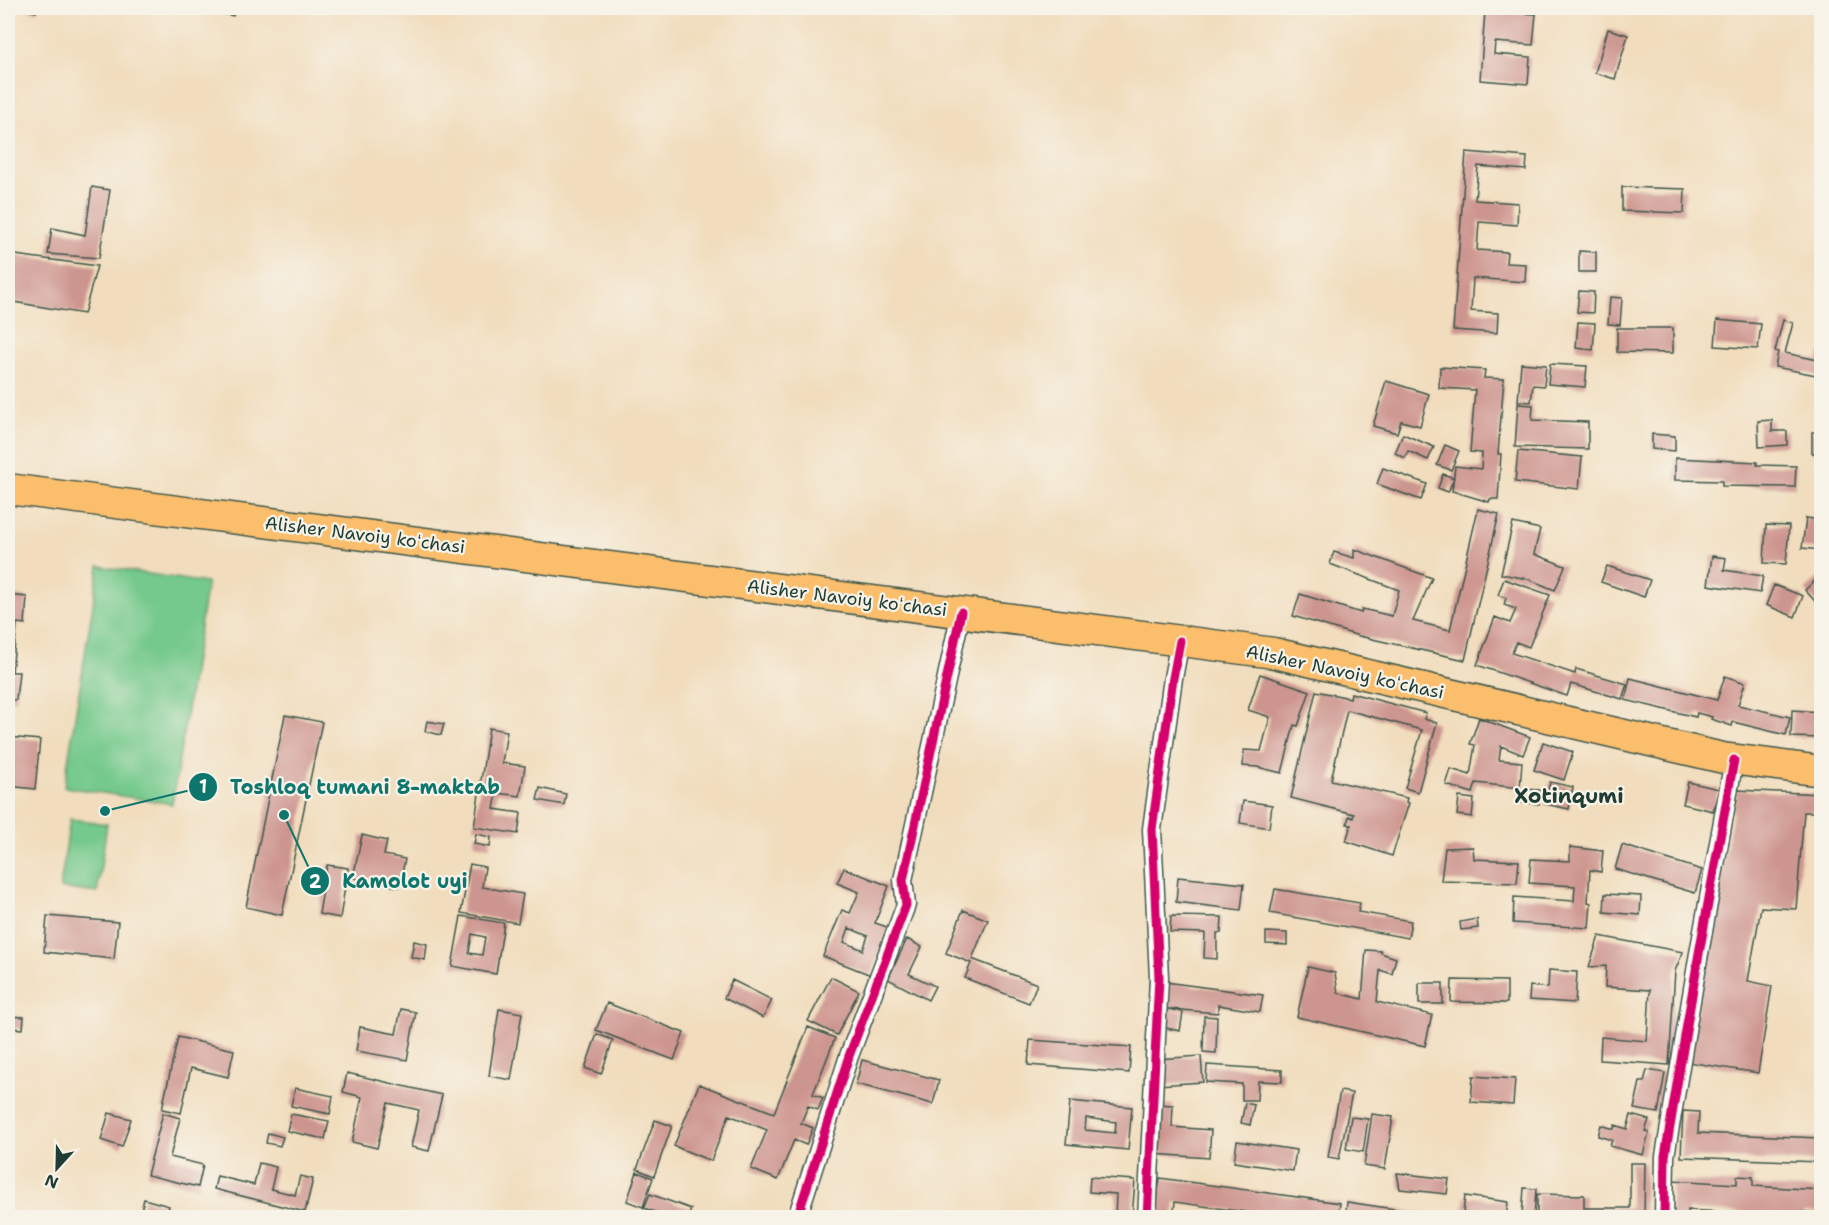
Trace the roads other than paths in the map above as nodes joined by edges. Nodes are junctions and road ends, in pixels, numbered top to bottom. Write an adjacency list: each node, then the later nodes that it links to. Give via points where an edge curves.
1 (8, 489): 2 (main road, Alisher Navoiy koʻchasi)
2 (961, 612): 3 (main road, Alisher Navoiy koʻchasi); 6 (street, via 903,880 906,905 849,1056)
3 (1180, 641): 4 (main road, Alisher Navoiy koʻchasi, via 1274,653); 7 (street, via 1152,828 1159,978)
4 (1734, 760): 5 (main road, Alisher Navoiy koʻchasi); 8 (street, via 1665,1156)
5 (1821, 771)
6 (797, 1218)
7 (1147, 1218)
8 (1664, 1218)

